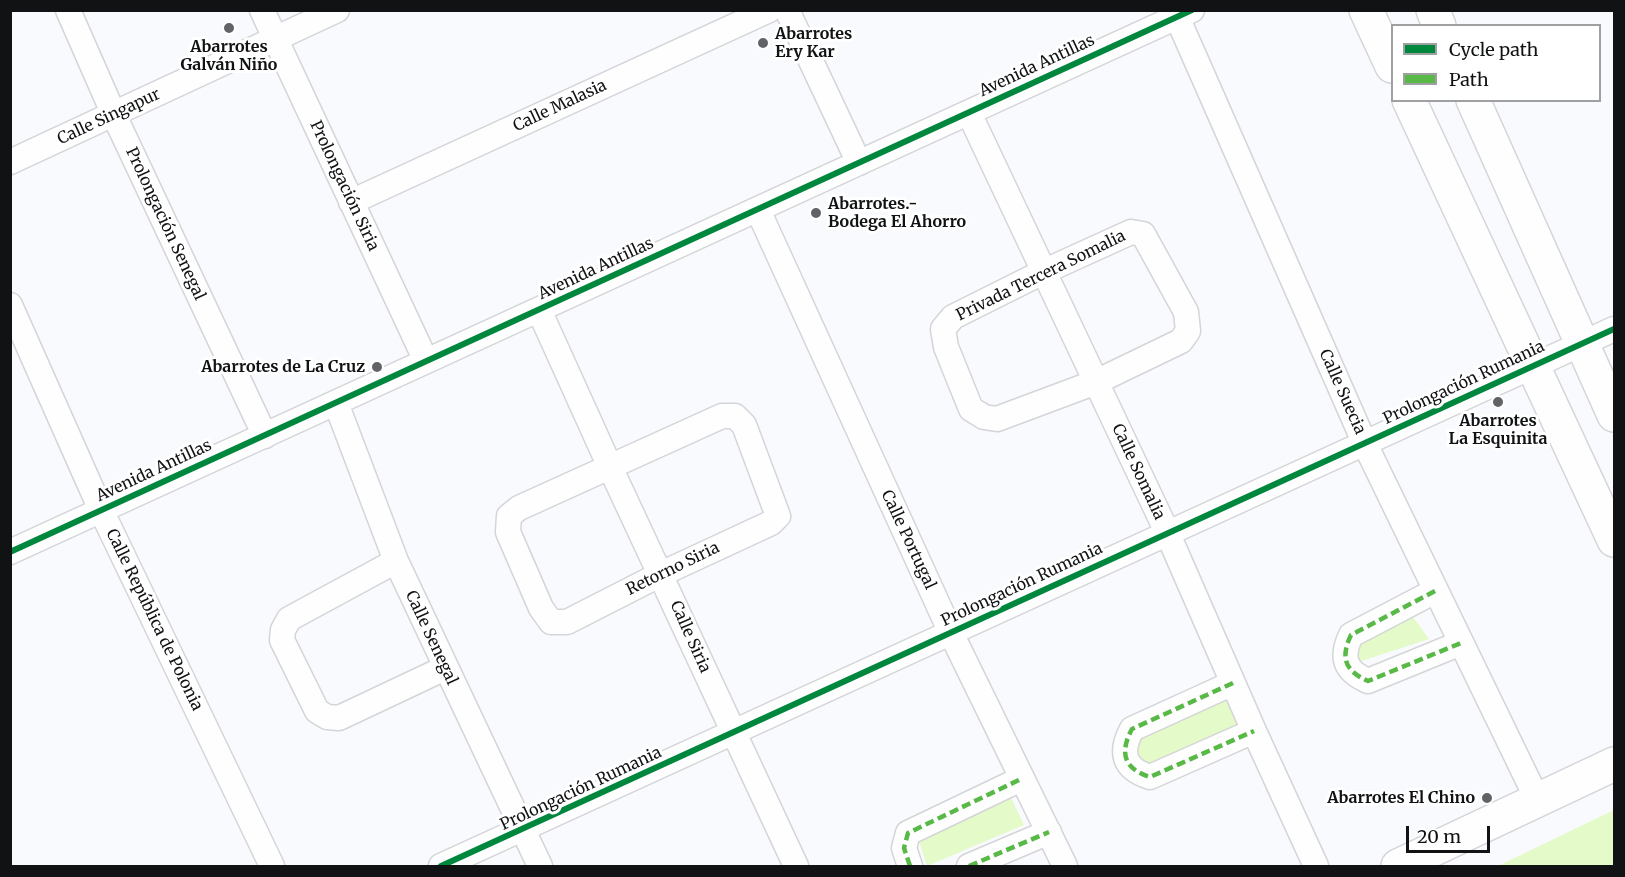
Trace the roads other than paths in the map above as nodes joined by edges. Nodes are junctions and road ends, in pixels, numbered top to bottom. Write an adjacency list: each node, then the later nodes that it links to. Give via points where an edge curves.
1 (68, 10): 15 (street, Prolongación Senegal)
2 (262, 10): 10 (street, Prolongación Siria)
3 (337, 10): 10 (street, Calle Singapur)
4 (769, 10): 18 (street, Calle Malasia)
5 (787, 10): 17 (street)
6 (1366, 10): 11 (street)
7 (1432, 10): 9 (street)
8 (1181, 13): 14 (street, Avenida Antillas); 31 (street, Calle Suecia)
9 (1438, 24)
10 (276, 39): 15 (street, Calle Singapur); 18 (street, Prolongación Siria)
11 (1391, 64)
12 (1410, 102): 26 (street)
13 (1474, 102): 24 (street)
14 (969, 113): 17 (street, Avenida Antillas); 20 (street, Calle Somalia)
15 (114, 115): 16 (street, Calle Singapur); 30 (street, Prolongación Senegal)
16 (10, 162)
17 (859, 163): 19 (street, Avenida Antillas)
18 (351, 202): 25 (street, Prolongación Siria)
19 (758, 210): 22 (street, Avenida Antillas); 40 (street, Calle Portugal)
20 (1043, 272): 27 (street, Calle Somalia); 27 (street, Privada Tercera Somalia, via 1131,232 1143,234 1185,312 1188,331 1181,341); 27 (street, Privada Tercera Somalia, via 952,317 943,329 946,347 971,409 997,419)
21 (10, 305): 33 (street, Calle República de Polonia)
22 (539, 310): 25 (street, Avenida Antillas); 32 (street, Calle Siria)
23 (1614, 329): 24 (street, Prolongación Rumania)
24 (1582, 344): 26 (street, Prolongación Rumania); 29 (street)
25 (426, 361): 28 (street, Avenida Antillas)
26 (1534, 366): 31 (street, Prolongación Rumania); 35 (street)
27 (1096, 382): 34 (street, Calle Somalia)
28 (336, 403): 30 (street, Avenida Antillas); 37 (street, Calle Senegal)
29 (1614, 415)
30 (265, 435): 33 (street, Avenida Antillas)
31 (1365, 444): 34 (street, Prolongación Rumania); 39 (street, Calle Suecia)
32 (610, 467): 38 (street, Calle Siria); 38 (street, Retorno Siria, via 509,516 508,532 541,608 551,622 567,622); 38 (street, Retorno Siria, via 722,416 735,416 744,425 778,516 771,523)
33 (101, 510): 36 (street, Avenida Antillas); 51 (street, Calle República de Polonia)
34 (1167, 532): 40 (street, Prolongación Rumania); 43 (street, Calle Somalia)
35 (1614, 540)
36 (10, 552)
37 (396, 561): 42 (street, Calle Senegal); 42 (street, via 289,619 282,640 316,711 327,717 339,718)
38 (661, 574): 45 (street, Calle Siria)
39 (1435, 591): 41 (street, Calle Suecia); 41 (street, via 1351,635 1344,649 1346,663 1355,675 1368,681)
40 (951, 633): 45 (street, Prolongación Rumania); 47 (street, Calle Portugal)
41 (1461, 643): 48 (street, Calle Suecia)
42 (445, 668): 49 (street, Calle Senegal)
43 (1233, 683): 44 (street, Calle Somalia); 44 (street, via 1132,729 1125,742 1127,761 1138,773 1150,777)
44 (1254, 731): 58 (street, Calle Somalia)
45 (733, 733): 49 (street, Prolongación Rumania); 54 (street, Calle Siria)
46 (1614, 764): 48 (street)
47 (1021, 779): 50 (street, Calle Portugal); 55 (street, via 908,832 904,848)
48 (1538, 801): 59 (street)
49 (524, 830): 52 (street, Prolongación Rumania); 53 (street, Calle Senegal)
50 (1049, 832): 56 (street); 57 (street, Calle Portugal)
51 (272, 867)
52 (441, 867)
53 (540, 867)
54 (796, 867)
55 (910, 867)
56 (969, 867)
57 (1065, 867)
58 (1316, 867)
59 (1398, 867)

